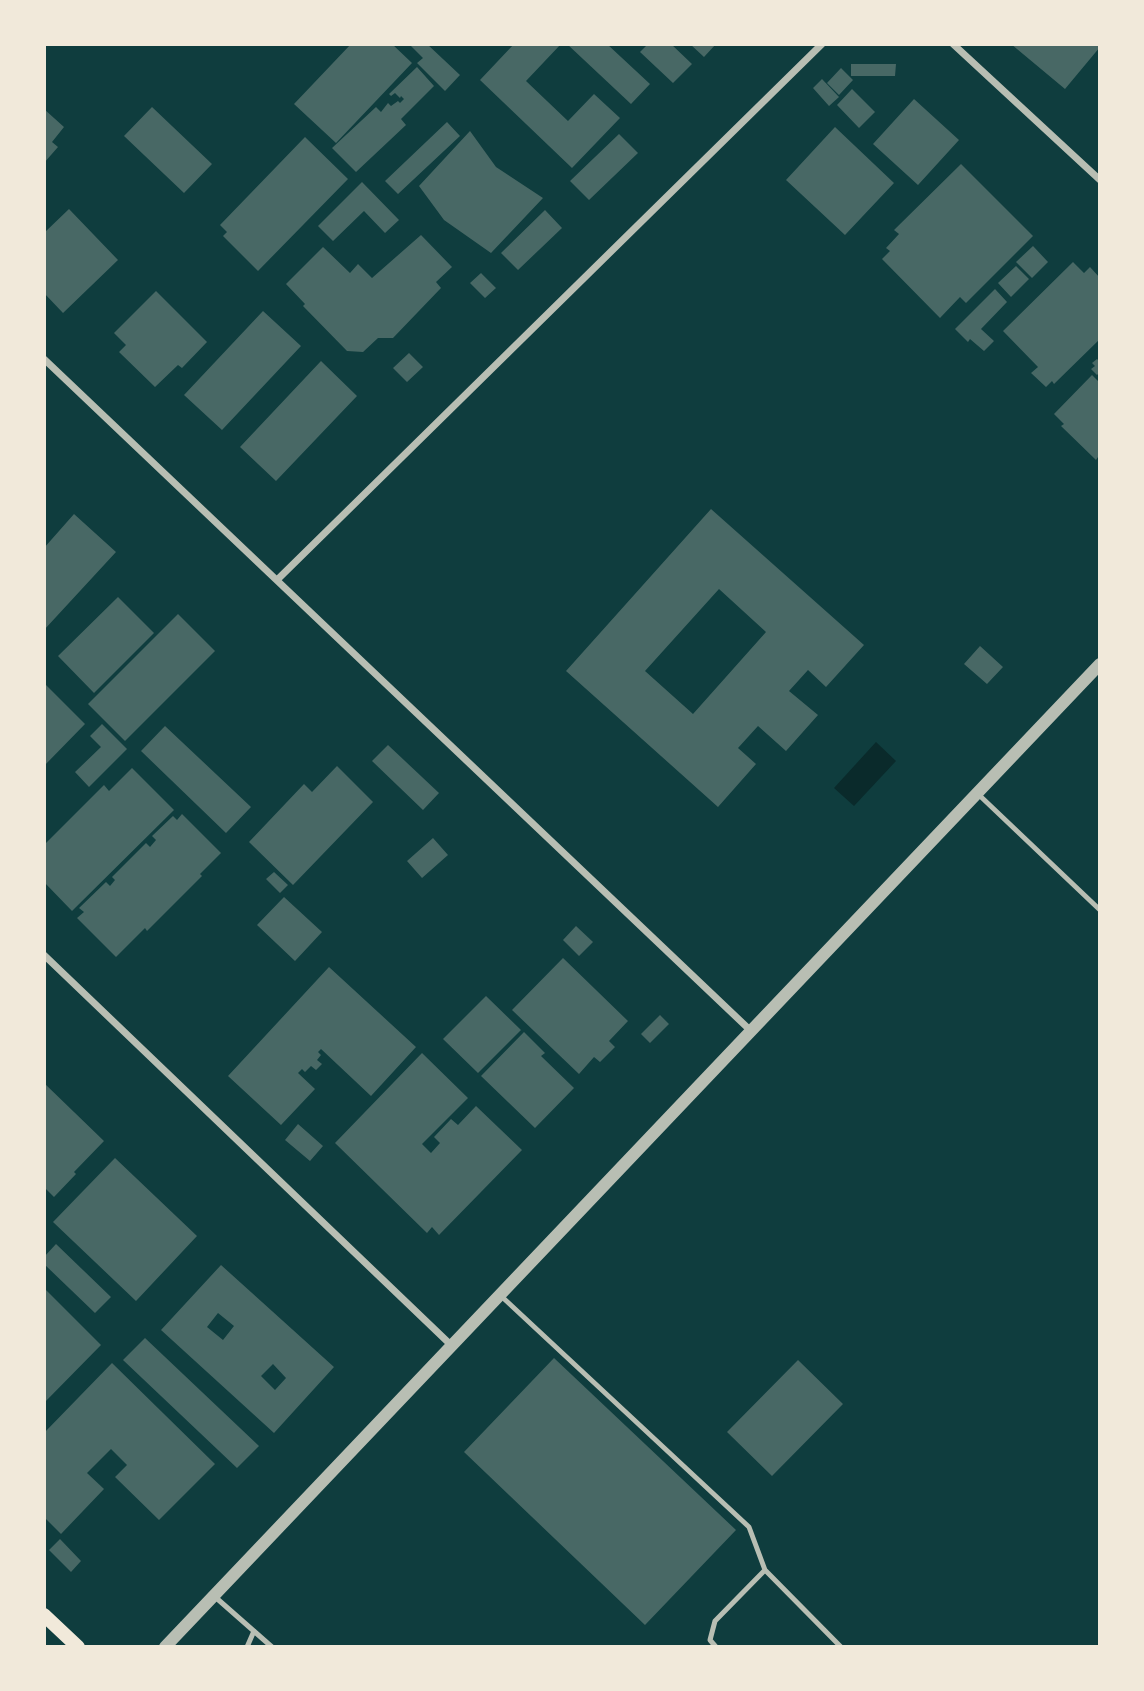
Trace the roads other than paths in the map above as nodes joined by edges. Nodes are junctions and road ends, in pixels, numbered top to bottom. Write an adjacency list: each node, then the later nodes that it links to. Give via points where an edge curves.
1 (822, 44): 5 (street)
2 (953, 44): 3 (street)
3 (1100, 180)
4 (44, 359): 5 (street)
5 (277, 580): 10 (street)
6 (1100, 664): 7 (street)
7 (977, 793): 8 (lane); 10 (street)
8 (1100, 910)
9 (44, 955): 12 (street)
10 (751, 1031): 11 (street)
11 (500, 1295): 12 (street); 13 (lane, via 749,1527)
12 (452, 1346): 14 (street)
13 (765, 1570): 21 (lane, via 715,1621 710,1640); 22 (lane)
14 (214, 1596): 16 (lane); 18 (street)
15 (44, 1615): 17 (main road)
16 (254, 1632): 19 (lane); 20 (lane)
17 (79, 1647)
18 (165, 1647)
19 (247, 1647)
20 (272, 1647)
21 (716, 1647)
22 (841, 1647)

